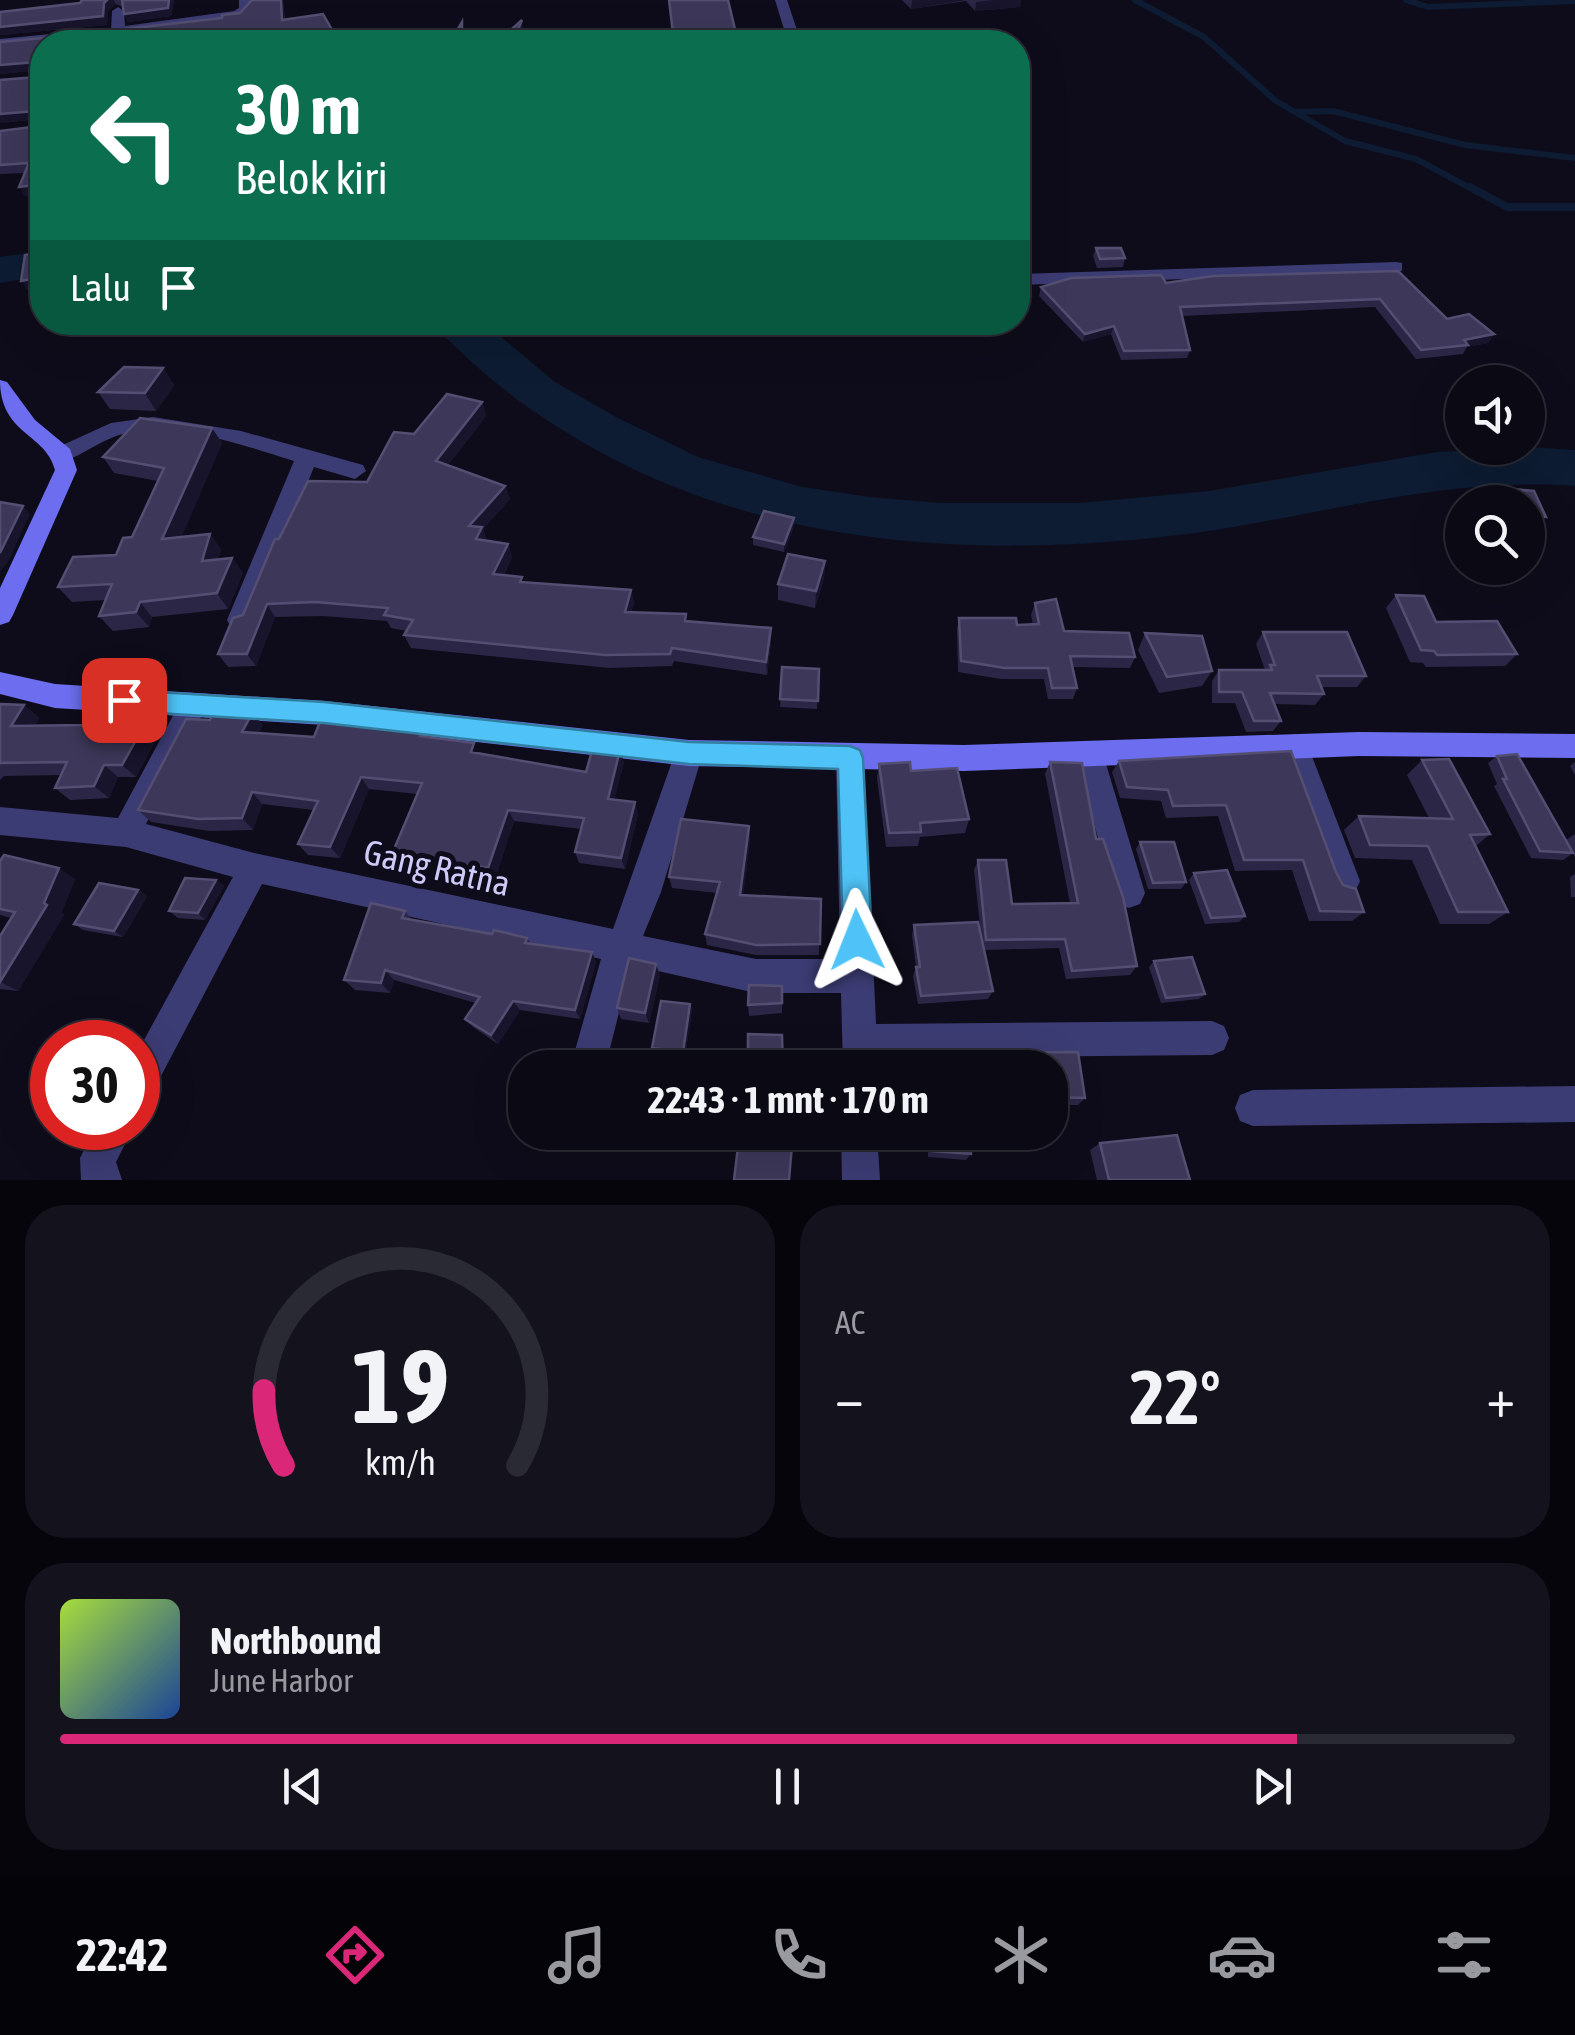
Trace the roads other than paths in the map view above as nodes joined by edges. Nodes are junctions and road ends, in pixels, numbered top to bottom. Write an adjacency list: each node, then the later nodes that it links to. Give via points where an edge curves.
1 (245, 0): 6 (street, via 238,14)
2 (781, 0): 3 (street); 7 (street)
3 (791, 0)
4 (118, 11): 5 (street)
5 (119, 30)
6 (156, 30)
7 (791, 30)
8 (30, 42): 9 (street)
9 (0, 43)
10 (1396, 267): 11 (street)
11 (1030, 280)
12 (0, 387): 13 (street, via 27,424)
13 (62, 454): 14 (street, via 124,426 151,425 238,438); 16 (street, via 60,489)
14 (306, 458): 15 (street); 17 (street)
15 (354, 471)
16 (0, 614)
17 (240, 620)
18 (0, 683): 19 (street, via 55,696)
19 (193, 705): 22 (street); 26 (street)
20 (1294, 746): 21 (street); 23 (street); 28 (street)
21 (1575, 746)
22 (689, 753): 24 (street); 30 (street, via 646,892)
23 (1088, 754): 24 (street); 29 (street)
24 (850, 758): 31 (street)
25 (0, 821): 26 (street, Gang Ratna)
26 (126, 833): 27 (street, Gang Ratna)
27 (254, 868): 30 (street, Gang Ratna); 33 (street)
28 (1344, 881)
29 (1129, 893)
30 (620, 950): 31 (street, Gang Ratna, via 756,976); 34 (street)
31 (858, 976): 35 (street)
32 (1212, 1038): 36 (street)
33 (160, 1044)
34 (591, 1050)
35 (861, 1050)
36 (949, 1050)
37 (1575, 1104): 38 (street)
38 (1252, 1108)
39 (104, 1150): 41 (street, via 96,1166)
40 (860, 1150): 42 (street)
41 (103, 1180)
42 (861, 1180)

